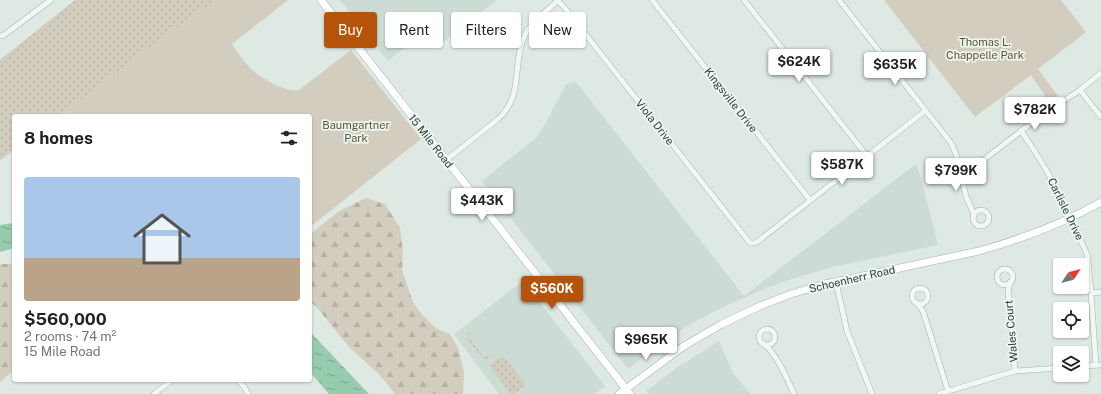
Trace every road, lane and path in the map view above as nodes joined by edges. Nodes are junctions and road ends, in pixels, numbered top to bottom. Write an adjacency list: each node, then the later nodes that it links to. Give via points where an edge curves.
1 (51, 0): 7 (street)
2 (321, 0): 14 (main road, 15 Mile Road)
3 (558, 0): 14 (street, via 536,19 522,42 510,105 497,120); 16 (street, Viola Drive, via 749,242 757,242)
4 (652, 0): 16 (street, Kingsville Drive)
5 (744, 0): 13 (street)
6 (839, 0): 10 (street)
7 (1, 36)
8 (1101, 73): 9 (street)
9 (1080, 90): 11 (street); 12 (street)
10 (925, 110): 13 (street); 15 (street, via 949,140)
11 (1101, 117)
12 (1021, 131): 15 (street, via 975,165); 21 (street, Carlisle Drive, via 1047,171)
13 (867, 156): 16 (street)
14 (446, 160): 40 (main road, 15 Mile Road)
15 (960, 169): 18 (street)
16 (810, 200)
17 (1101, 202): 21 (main road, Schoenherr Road)
18 (971, 207): 19 (street); 20 (street)
19 (978, 211): 20 (street); 20 (street, via 983,210 987,213 988,222 978,225 974,222)
20 (974, 216)
21 (1070, 218): 22 (main road, Schoenherr Road, via 1001,245); 27 (street, Carlisle Drive, via 1087,254)
22 (836, 282): 40 (main road, Schoenherr Road, via 776,299 735,317 684,346); 46 (street, via 847,331)
23 (1010, 282): 24 (street, Wales Court); 24 (street, Wales Court, via 1011,273 1002,270 997,278); 25 (street, Wales Court)
24 (1002, 284): 25 (street, Wales Court)
25 (1008, 292): 37 (street, Wales Court)
26 (1101, 292): 27 (street)
27 (1091, 293): 34 (street, Carlisle Drive)
28 (926, 302): 29 (street); 29 (street, via 926,292 918,289 912,294 913,300); 30 (street)
29 (917, 303): 30 (street)
30 (923, 311): 41 (street)
31 (773, 342): 32 (street); 32 (street, via 773,333 764,330 759,336); 33 (street)
32 (764, 344): 33 (street)
33 (771, 351): 45 (street)
34 (1099, 365): 35 (street)
35 (1089, 366)
36 (1053, 368): 37 (street)
37 (1014, 371): 41 (street)
38 (169, 382): 42 (street)
39 (240, 382): 43 (street)
40 (628, 391): 44 (main road, Schoenherr Road)
41 (948, 391): 47 (street)
42 (154, 394)
43 (248, 394)
44 (619, 394)
45 (794, 394)
46 (872, 394)
47 (940, 394)

